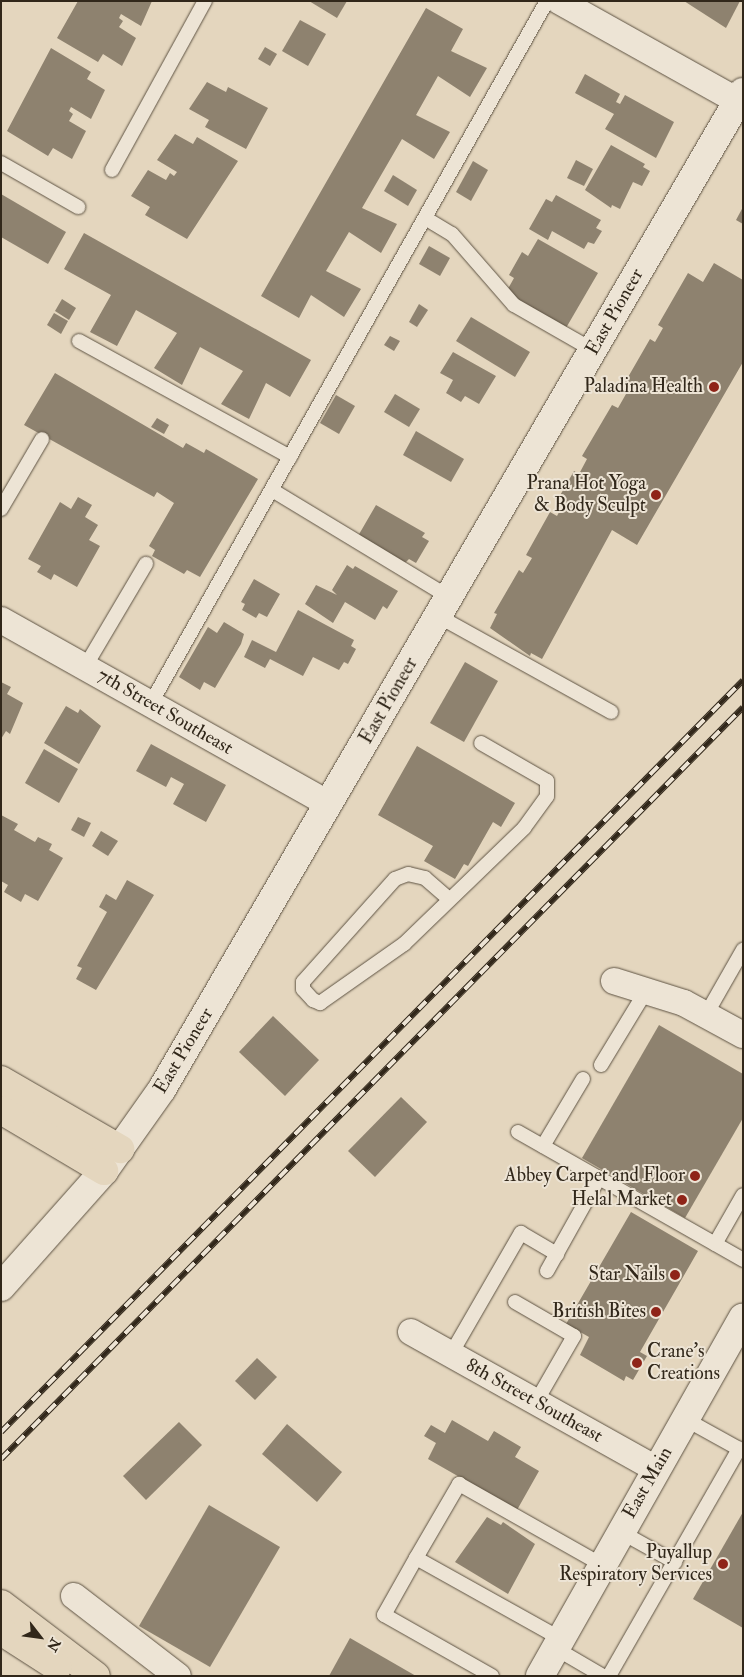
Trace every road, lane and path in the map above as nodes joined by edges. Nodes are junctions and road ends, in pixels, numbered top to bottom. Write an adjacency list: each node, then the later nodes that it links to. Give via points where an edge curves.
1 (205, 1): 6 (lane)
2 (547, 1): 8 (lane)
3 (559, 1): 4 (street)
4 (741, 99): 10 (main road, East Pioneer)
5 (1, 163): 7 (lane)
6 (112, 170)
7 (78, 207)
8 (425, 218): 10 (lane, via 452,234 514,305); 12 (lane)
9 (79, 340): 12 (lane)
10 (593, 350): 16 (main road, East Pioneer)
11 (42, 439): 14 (lane)
12 (290, 457): 13 (lane)
13 (272, 490): 16 (lane); 19 (lane)
14 (1, 509)
15 (146, 564): 18 (lane)
16 (444, 607): 20 (lane); 22 (main road, East Pioneer)
17 (1, 620): 18 (street, 7th Street Southeast)
18 (85, 667): 19 (street, 7th Street Southeast)
19 (151, 703): 22 (street, 7th Street Southeast)
20 (612, 712)
21 (481, 743): 23 (lane, via 547,781 547,796 524,828)
22 (328, 804): 35 (main road, East Pioneer, via 177,1064)
23 (449, 899): 23 (lane, via 425,878 408,874 395,880 304,982 303,989 320,1003 404,944)
24 (743, 950): 27 (lane)
25 (614, 981): 26 (street)
26 (646, 991): 27 (street); 29 (lane)
27 (706, 1013): 28 (street)
28 (743, 1035)
29 (601, 1065)
30 (583, 1079): 34 (lane)
31 (1, 1080): 35 (highway)
32 (1, 1110): 36 (highway)
33 (518, 1132): 34 (lane)
34 (543, 1146): 37 (lane)
35 (120, 1149): 36 (main road, East Pioneer)
36 (104, 1171): 43 (main road, East Pioneer)
37 (599, 1178): 39 (lane); 40 (lane)
38 (743, 1195): 39 (lane)
39 (715, 1244): 41 (lane)
40 (557, 1254): 42 (lane); 48 (lane, via 521,1234)
41 (743, 1260)
42 (547, 1271)
43 (1, 1287)
44 (515, 1302): 49 (lane, via 574,1336)
45 (743, 1317): 47 (main road, East Main)
46 (411, 1332): 48 (street, 8th Street Southeast)
47 (735, 1350): 50 (main road, East Main)
48 (452, 1354): 49 (street, 8th Street Southeast)
49 (536, 1402): 52 (street, 8th Street Southeast)
50 (685, 1419): 51 (lane); 52 (main road, East Main)
51 (741, 1450): 55 (lane)
52 (656, 1469): 53 (main road, East Main)
53 (621, 1532): 55 (lane); 56 (main road, East Main)
54 (416, 1558): 56 (lane, via 459,1484); 60 (lane); 64 (lane, via 384,1615)
55 (675, 1562): 67 (lane)
56 (602, 1565): 60 (main road, East Main)
57 (74, 1596): 63 (street)
58 (1, 1604): 62 (highway)
59 (1, 1631): 61 (highway)
60 (558, 1644): 65 (main road, East Main); 66 (lane)
61 (71, 1676)
62 (96, 1676)
63 (178, 1676)
64 (492, 1676)
65 (540, 1676)
66 (604, 1676)
67 (610, 1676)

